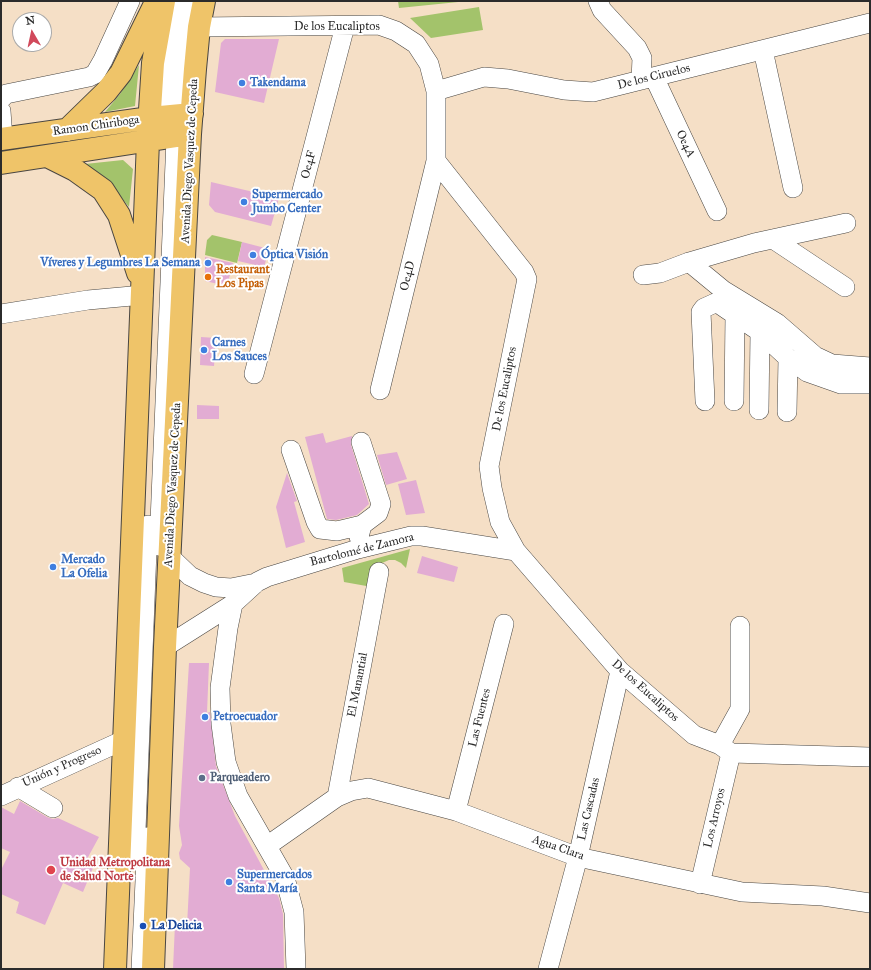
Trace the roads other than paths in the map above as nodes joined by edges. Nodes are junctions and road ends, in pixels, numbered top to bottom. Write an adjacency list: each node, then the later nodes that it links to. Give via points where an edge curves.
1 (130, 1): 14 (street, via 104,60 95,74 6,94)
2 (156, 1): 17 (main road, via 121,73 106,92)
3 (164, 1): 16 (main road, Avenida Diego Vasquez de Cepeda, via 153,63)
4 (176, 1): 16 (street, via 170,43)
5 (191, 1): 16 (street)
6 (204, 1): 10 (main road, Avenida Diego Vasquez de Cepeda)
7 (598, 1): 12 (street, via 602,10 637,48)
8 (870, 23): 11 (street, De los Ciruelos)
9 (345, 26): 10 (street, De los Eucaliptos); 13 (street, De los Eucaliptos, via 378,25 396,31 416,44 429,64); 35 (street, Oe4F)
10 (199, 27): 16 (main road, Avenida Diego Vasquez de Cepeda)
11 (763, 50): 12 (street, De los Ciruelos); 22 (street)
12 (648, 78): 13 (street, De los Ciruelos, via 593,92 484,77); 23 (street, Oe4A)
13 (436, 91): 20 (street, De los Eucaliptos)
14 (1, 99)
15 (1, 111): 18 (street)
16 (170, 127): 17 (main road, Ramon Chiriboga); 19 (main road, Ramon Chiriboga); 29 (main road, Avenida Diego Vasquez de Cepeda); 47 (main road, Avenida Diego Vasquez de Cepeda); 67 (street); 68 (street)
17 (67, 130): 18 (main road, Ramon Chiriboga)
18 (2, 139)
19 (47, 156): 21 (main road, Ramon Chiriboga); 29 (main road, via 75,170 103,190 119,215)
20 (436, 162): 37 (street, Oe4D); 46 (street, De los Eucaliptos, via 527,279 489,466 500,522)
21 (1, 163)
22 (793, 188)
23 (717, 211)
24 (846, 223): 25 (street)
25 (773, 239): 26 (street); 28 (street)
26 (690, 262): 27 (street, via 660,273); 34 (street, via 723,290 777,323 815,356 832,364)
27 (643, 275)
28 (845, 287)
29 (143, 292): 30 (street); 55 (main road, Avenida Diego Vasquez de Cepeda)
30 (1, 314)
31 (734, 316): 32 (street); 38 (street, via 715,303 701,312); 39 (street)
32 (760, 332): 33 (street); 40 (street)
33 (788, 358): 36 (street, via 807,372 841,384); 41 (street)
34 (870, 367)
35 (254, 374)
36 (870, 384)
37 (380, 390)
38 (705, 400)
39 (734, 401)
40 (758, 410)
41 (787, 412)
42 (361, 442): 44 (street, via 381,504 378,513)
43 (291, 450): 44 (street, via 320,529 336,530)
44 (362, 525): 45 (street)
45 (358, 549): 46 (street, Bartolomé de Zamora, via 411,536 422,536); 49 (street, Bartolomé de Zamora, via 276,573)
46 (516, 552): 54 (street, De los Eucaliptos)
47 (170, 557): 49 (street, Bartolomé de Zamora, via 190,576 216,587 231,588); 53 (main road, Avenida Diego Vasquez de Cepeda)
48 (379, 572): 59 (street, El Manantial)
49 (257, 582): 50 (street, Bartolomé de Zamora)
50 (233, 604): 53 (street, Bartolomé de Zamora); 62 (street, via 220,688 226,762 238,796)
51 (504, 624): 61 (street, Las Fuentes)
52 (740, 626): 56 (street, Los Arroyos, via 740,709)
53 (165, 647): 69 (main road, Avenida Diego Vasquez de Cepeda)
54 (620, 671): 56 (street, De los Eucaliptos, via 694,735); 63 (street, Las Cascadas)
55 (124, 740): 58 (street, Unión y Progreso); 66 (main road, Avenida Diego Vasquez de Cepeda)
56 (725, 749): 57 (street, De los Eucaliptos); 64 (street, Los Arroyos)
57 (870, 757)
58 (6, 793): 60 (street)
59 (336, 797): 61 (street, Agua Clara, via 368,788); 62 (street, Agua Clara)
60 (53, 808)
61 (456, 811): 63 (street, Agua Clara)
62 (267, 846): 70 (street, via 285,878 290,894 294,912)
63 (578, 857): 64 (street, Agua Clara); 71 (street, Las Cascadas)
64 (700, 884): 65 (street, Agua Clara, via 742,892 822,896)
65 (870, 903)
66 (115, 969)
67 (130, 969)
68 (141, 969)
69 (153, 969)
70 (296, 969)
71 (548, 969)

